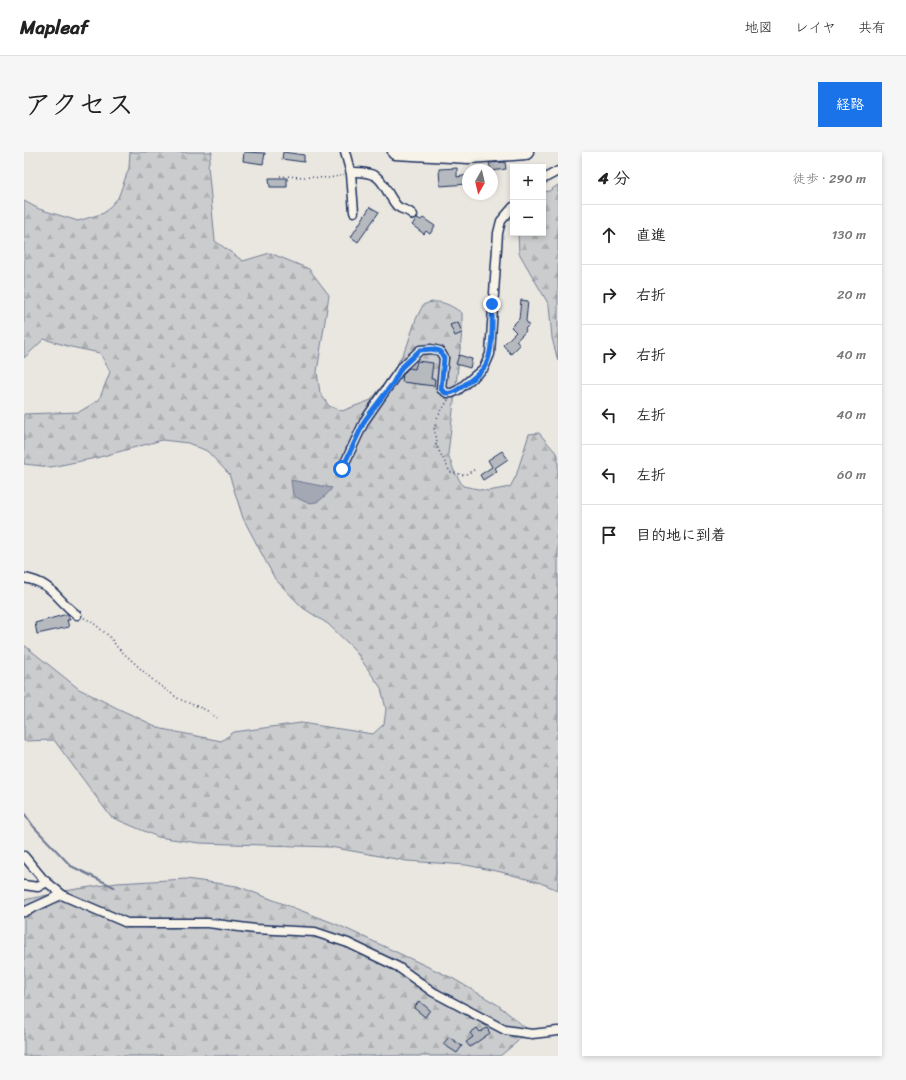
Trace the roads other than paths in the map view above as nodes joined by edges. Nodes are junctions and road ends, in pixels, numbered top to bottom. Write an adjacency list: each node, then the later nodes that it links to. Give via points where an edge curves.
1 (345, 152): 5 (street)
2 (395, 152): 3 (highway, via 462,156)
3 (526, 152)
4 (558, 171): 6 (street)
5 (351, 172): 8 (street); 9 (street, via 376,176 397,206)
6 (546, 177)
7 (510, 210): 10 (street, via 501,221 498,233 488,360 484,368 452,393 447,393 441,389 444,358 440,351 426,349 416,353 401,368 365,420)
8 (354, 212)
9 (414, 215)
10 (342, 469)
11 (24, 578): 12 (street, via 38,581 50,588)
12 (77, 615)
13 (24, 856): 14 (street)
14 (46, 882): 15 (street, via 38,887); 16 (street)
15 (24, 885)
16 (61, 895): 17 (street); 18 (street, via 127,923 208,923 255,929 315,932 348,943 398,967 433,992 505,1030 532,1034)
17 (24, 912)
18 (558, 1031)

